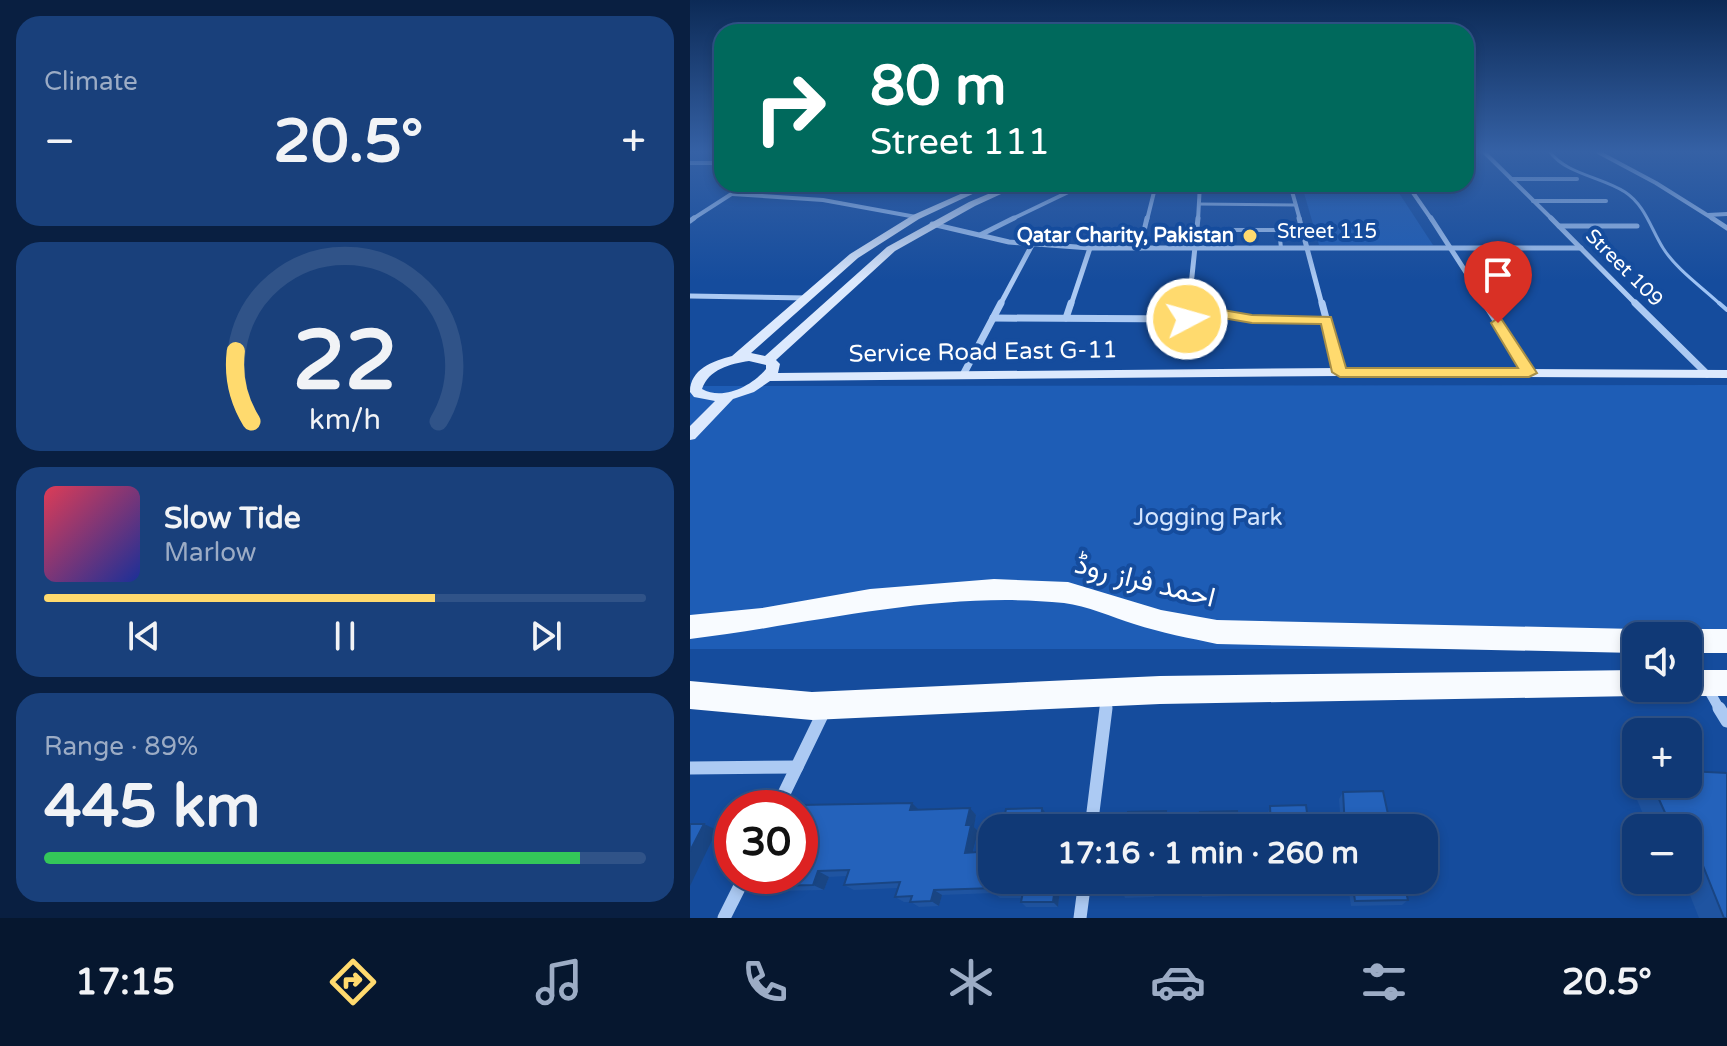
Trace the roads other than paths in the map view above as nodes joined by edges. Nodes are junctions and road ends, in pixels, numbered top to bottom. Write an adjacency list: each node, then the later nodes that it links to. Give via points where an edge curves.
1 (731, 195): 19 (street)
2 (745, 195): 18 (street, via 823,200)
3 (963, 195): 18 (main road)
4 (994, 195): 20 (main road)
5 (1063, 195): 25 (street)
6 (1153, 195): 29 (street)
7 (1200, 195): 14 (street)
8 (1293, 195): 15 (street)
9 (1414, 195): 27 (street)
10 (1527, 195): 12 (street, Street 109)
11 (1672, 195): 17 (street)
12 (1533, 201): 13 (street); 21 (street, Street 109)
13 (1606, 201)
14 (1199, 204): 15 (lane); 30 (street)
15 (1296, 205): 32 (street)
16 (1727, 214): 17 (street)
17 (1707, 215): 23 (street)
18 (916, 217): 35 (main road, via 854,256)
19 (690, 221)
20 (931, 224): 25 (street, Street 115); 41 (main road, via 859,275)
21 (1559, 226): 22 (street); 33 (street, Street 109)
22 (1637, 226)
23 (1727, 228)
24 (1231, 230): 31 (lane, via 1279,230)
25 (980, 235): 26 (street, Street 115)
26 (1032, 245): 28 (street, Street 115); 36 (street)
27 (1451, 247): 32 (street, Street 115); 33 (street, Street 115); 44 (street)
28 (1090, 248): 29 (street, Street 115); 37 (street)
29 (1140, 248): 30 (street, Street 115)
30 (1197, 248): 31 (street, Street 115); 38 (street)
31 (1281, 248): 32 (street, Street 115)
32 (1308, 248): 39 (street)
33 (1581, 248): 45 (street, Street 109)
34 (690, 296): 35 (street)
35 (807, 298): 40 (main road)
36 (993, 318): 37 (street); 43 (street)
37 (1066, 318): 38 (street)
38 (1187, 319): 39 (street, via 1211,312 1252,319)
39 (1327, 320): 42 (street)
40 (737, 359): 41 (main road); 47 (main road)
41 (768, 360): 48 (main road, via 773,370)
42 (1340, 372): 43 (main road, Service Road East G-11); 44 (main road, Service Road East G-11)
43 (964, 373): 48 (main road, Service Road East G-11)
44 (1529, 373): 45 (main road, Service Road East G-11)
45 (1707, 374): 46 (main road, Service Road East G-11)
46 (1727, 374)
47 (695, 377): 50 (main road)
48 (768, 377): 49 (main road)
49 (728, 396): 50 (main road); 51 (main road)
50 (694, 398)
51 (690, 435)
52 (690, 627): 53 (main road, احمد فراز روڈ, via 870,600 994,589 1068,593 1217,632)
53 (1622, 641)
54 (1702, 641): 55 (main road)
55 (1727, 641)
56 (1622, 683): 58 (main road)
57 (1706, 683): 61 (street)
58 (1107, 693): 60 (main road); 65 (street)
59 (690, 695): 60 (main road)
60 (827, 705): 62 (street)
61 (1727, 721)
62 (797, 767): 63 (street); 64 (street)
63 (690, 768)
64 (786, 790)
65 (1093, 814)
66 (736, 894): 68 (street)
67 (1083, 894): 69 (street)
68 (724, 918)
69 (1080, 918)

